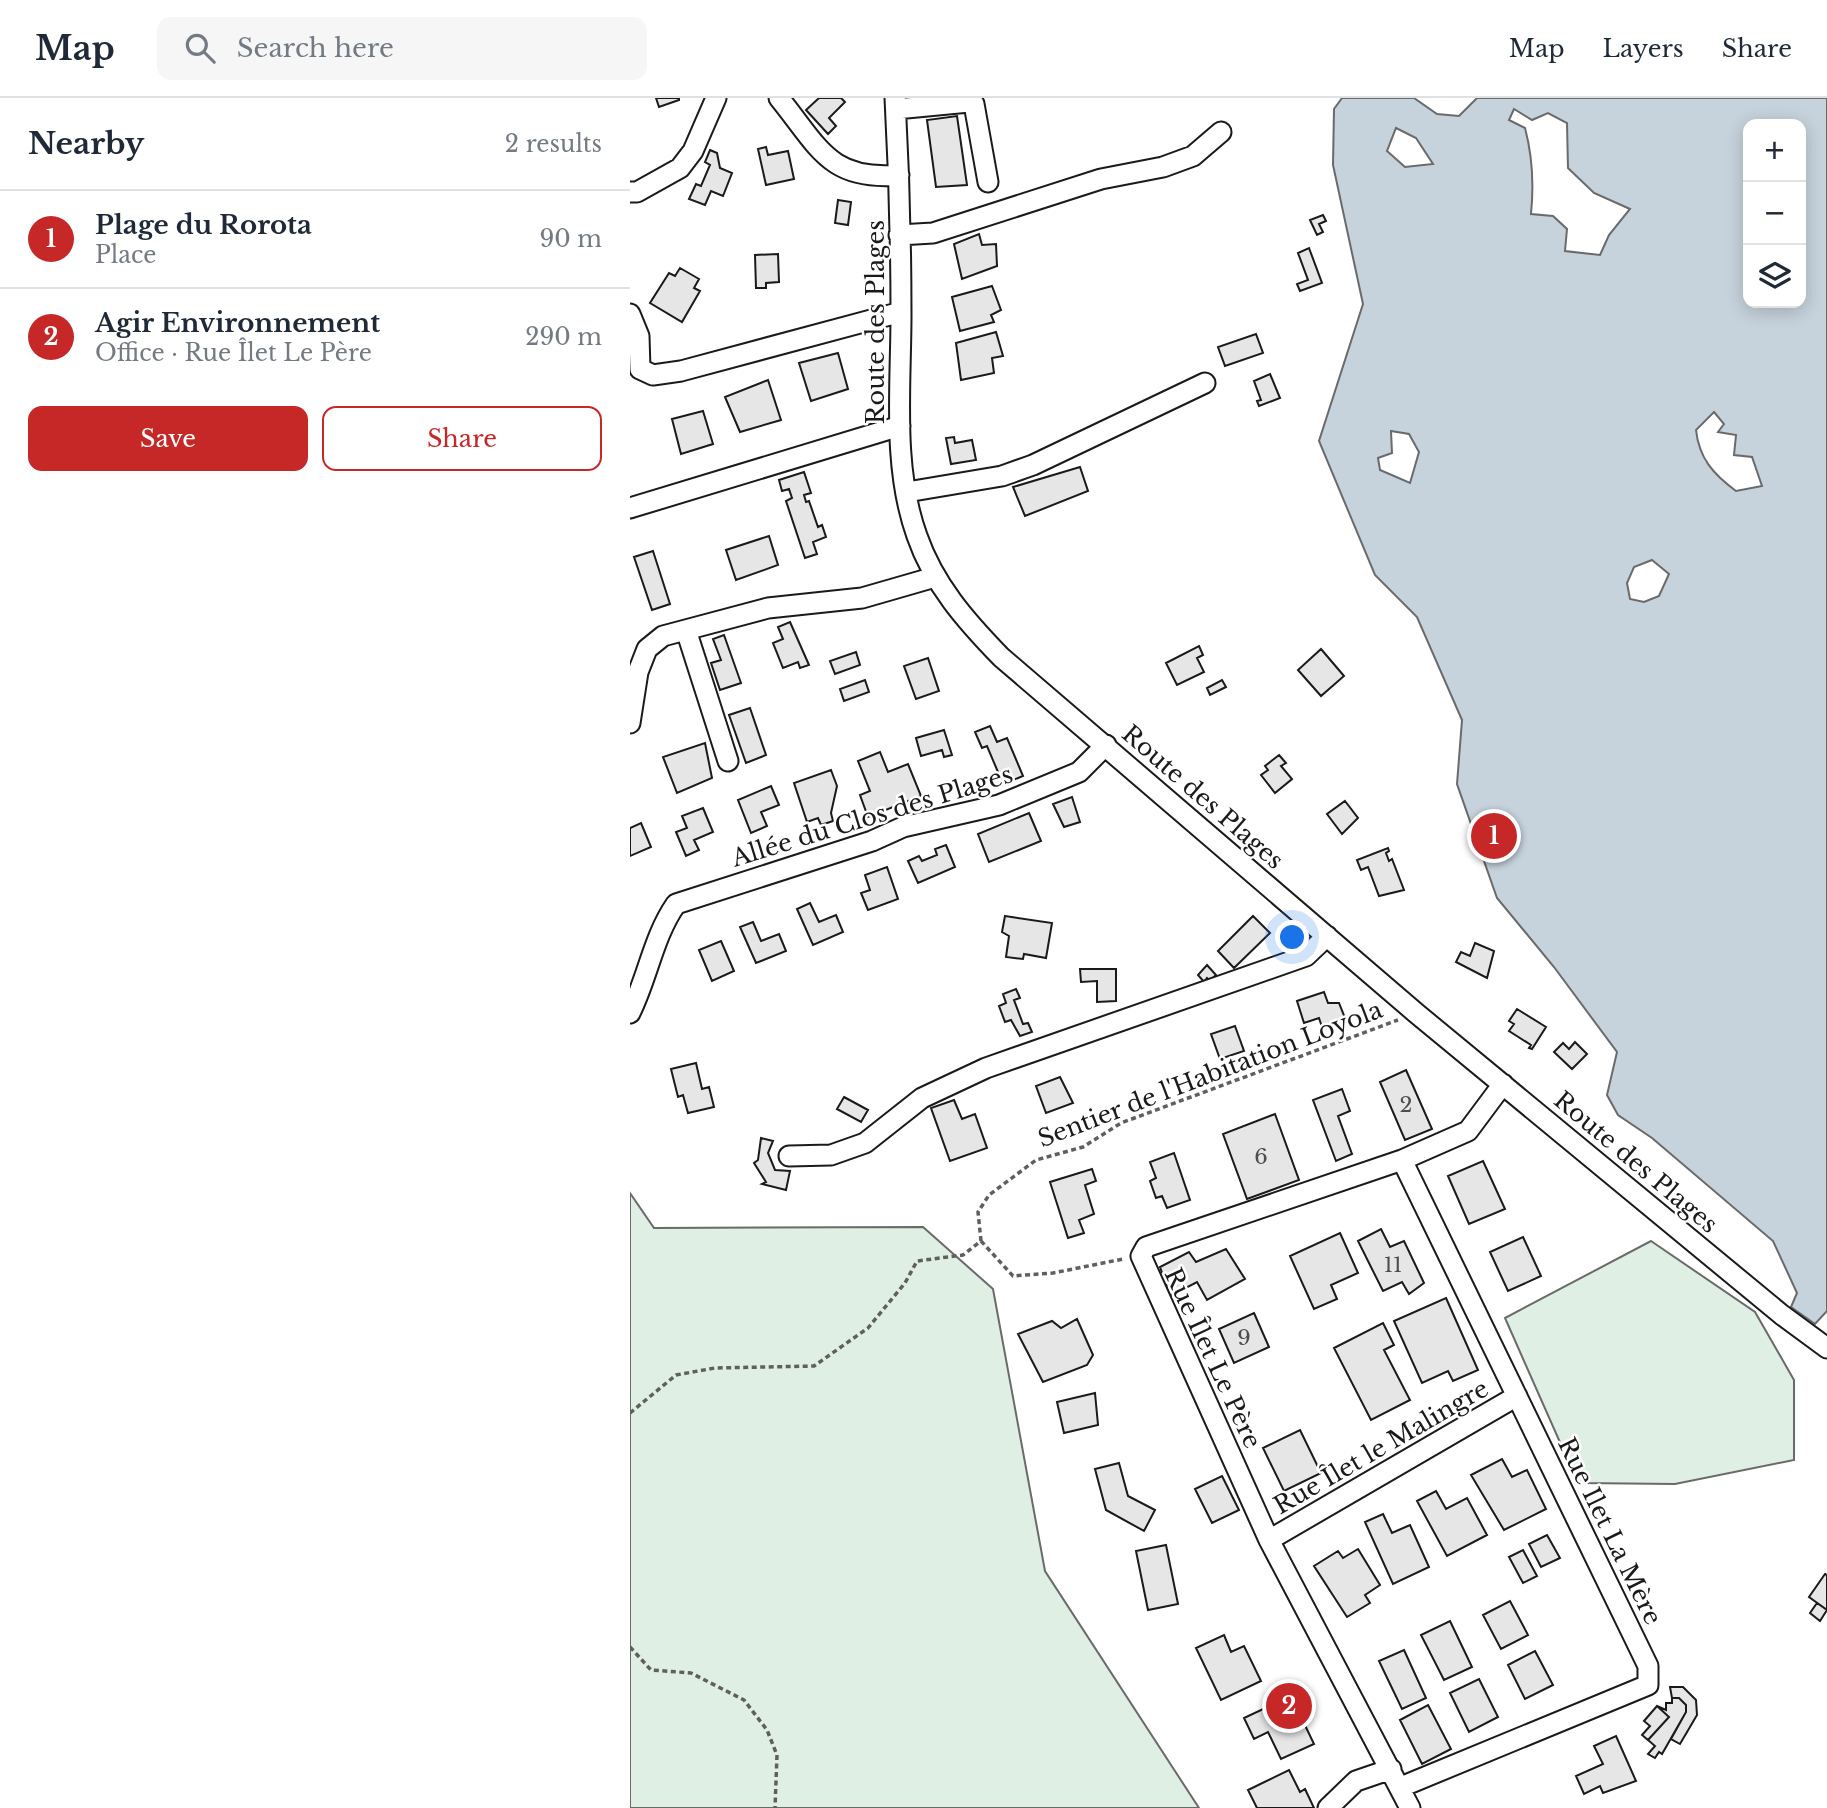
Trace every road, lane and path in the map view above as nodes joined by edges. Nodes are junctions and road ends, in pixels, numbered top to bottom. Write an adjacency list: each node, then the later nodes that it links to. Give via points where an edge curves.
1 (716, 98): 7 (street, via 702,134 680,168)
2 (779, 98): 5 (street, via 842,170 870,177)
3 (896, 104): 5 (street, Route des Plages); 6 (street, via 974,104)
4 (1221, 132): 8 (street, via 1193,156 1163,167 1101,179 933,233)
5 (899, 175): 8 (street, Route des Plages)
6 (988, 182)
7 (630, 192)
8 (899, 235): 9 (street, Route des Plages)
9 (901, 312): 10 (street, via 653,375 640,369 639,335); 12 (street, Route des Plages)
10 (630, 314)
11 (1205, 383): 13 (street, via 1033,465 1002,476)
12 (900, 426): 13 (street, Route des Plages); 14 (street)
13 (907, 492): 15 (street, Route des Plages, via 916,534)
14 (630, 508)
15 (935, 577): 16 (street, via 862,598 768,608); 18 (street, Route des Plages, via 965,620 1000,657)
16 (686, 630): 17 (street, via 663,636 647,649 638,672); 19 (street)
17 (630, 723)
18 (1106, 746): 20 (street, Route des Plages); 21 (street, Allée du Clos des Plages, via 1079,772 999,805 903,827 676,904 662,924)
19 (728, 761)
20 (1327, 936): 22 (street, Route des Plages); 24 (street, via 1306,956 986,1068 922,1098 865,1143 831,1155)
21 (630, 1013)
22 (1416, 1013): 23 (street, Route des Plages); 26 (path, Sentier de l'Habitation Loyola, via 1121,1123 1083,1147 1036,1160 989,1195 978,1212)
23 (1503, 1084): 25 (street, Rue Îlet Le Père, via 1468,1131); 28 (street, Route des Plages)
24 (789, 1156)
25 (1402, 1160): 27 (street, Rue Îlet Le Père, via 1146,1247); 29 (street, Rue Ilet La Mère)
26 (981, 1241): 27 (path, via 1013,1276); 30 (path, via 963,1255 917,1261 868,1328 814,1366 715,1368 676,1375)
27 (1141, 1256): 31 (street, Rue Îlet Le Père)
28 (1824, 1346)
29 (1517, 1396): 31 (street, Rue Îlet le Malingre); 34 (street, Rue Ilet La Mère, via 1648,1666 1647,1685)
30 (630, 1413)
31 (1269, 1541): 33 (street, Rue Îlet Le Père)
32 (630, 1647): 35 (path, via 651,1670 691,1673 744,1700 767,1730 778,1755)
33 (1391, 1769): 34 (street, Rue Îlet Le Père); 36 (street, via 1356,1782)
34 (1401, 1787): 37 (street, Rue Îlet Le Père)
35 (775, 1808)
36 (1328, 1808)
37 (1410, 1808)

